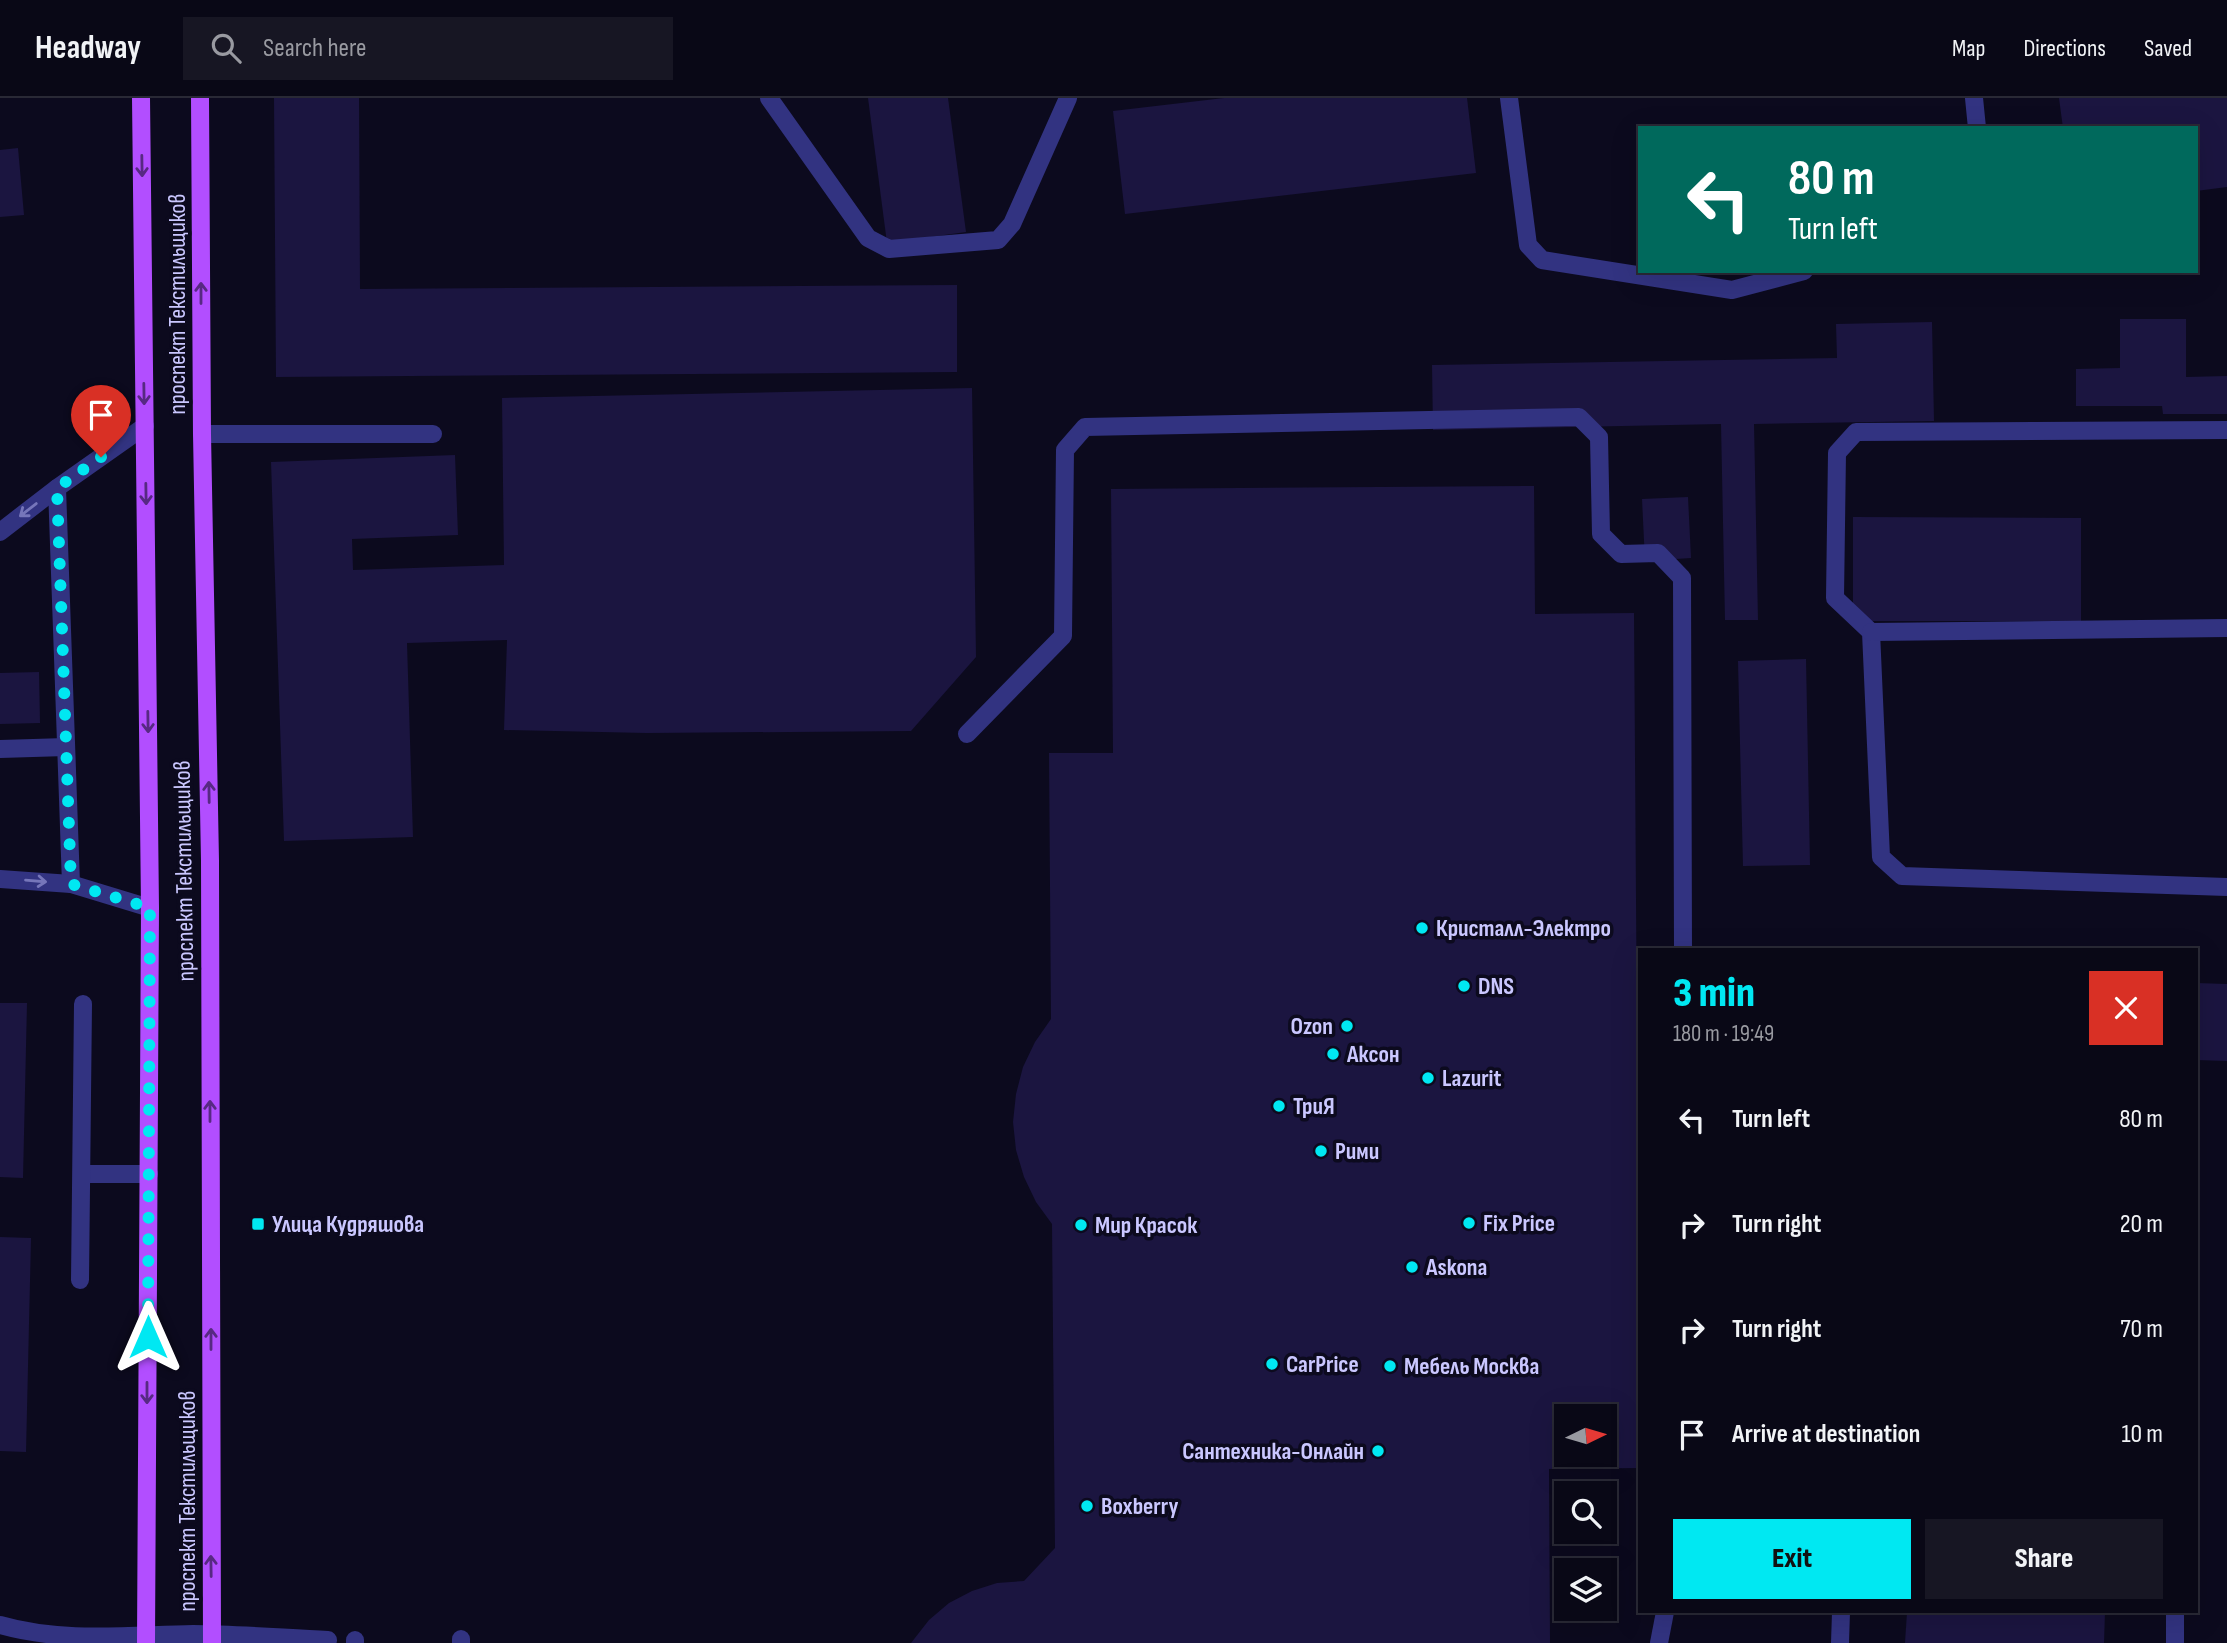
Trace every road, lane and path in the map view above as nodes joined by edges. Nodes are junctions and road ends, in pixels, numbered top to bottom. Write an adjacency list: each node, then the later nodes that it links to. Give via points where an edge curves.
1 (141, 98): 9 (main road, проспект Текстильщиков, one-way to 9)
2 (200, 98): 11 (main road, проспект Текстильщиков, one-way to 2)
3 (769, 98): 4 (street, via 869,238 889,249 998,240 1012,224)
4 (1068, 98)
5 (1509, 98): 8 (street, via 1528,245 1542,260 1732,290)
6 (1974, 98): 7 (street)
7 (1977, 126)
8 (1796, 273)
9 (145, 426): 13 (street); 23 (main road, проспект Текстильщиков, one-way to 23)
10 (2227, 430): 16 (street, via 1856,432 1837,453 1835,598)
11 (202, 434): 12 (street); 34 (main road, проспект Текстильщиков, one-way to 11, via 210,860)
12 (433, 434)
13 (57, 488): 14 (street, one-way to 14); 18 (street)
14 (0, 532)
15 (2227, 628): 16 (street)
16 (1871, 632): 22 (street, via 1881,857 1902,876)
17 (967, 733): 24 (street, via 1063,636 1065,450 1085,426 1579,417 1599,437 1601,534 1621,554 1658,554 1682,578)
18 (66, 747): 19 (street); 21 (street)
19 (0, 749)
20 (0, 878): 21 (street, one-way to 21)
21 (71, 884): 23 (street)
22 (2227, 887)
23 (150, 908): 27 (main road, проспект Текстильщиков)
24 (1683, 948)
25 (83, 1004): 26 (street)
26 (82, 1174): 27 (street); 28 (street)
27 (149, 1174): 33 (main road, проспект Текстильщиков, one-way to 33)
28 (80, 1280)
29 (1665, 1613): 36 (street)
30 (1841, 1613): 37 (street)
31 (2175, 1613): 38 (street)
32 (0, 1625): 33 (street, via 67,1636)
33 (146, 1639): 34 (street)
34 (212, 1639): 35 (street)
35 (328, 1640)
36 (1658, 1643)
37 (1840, 1643)
38 (2175, 1643)

